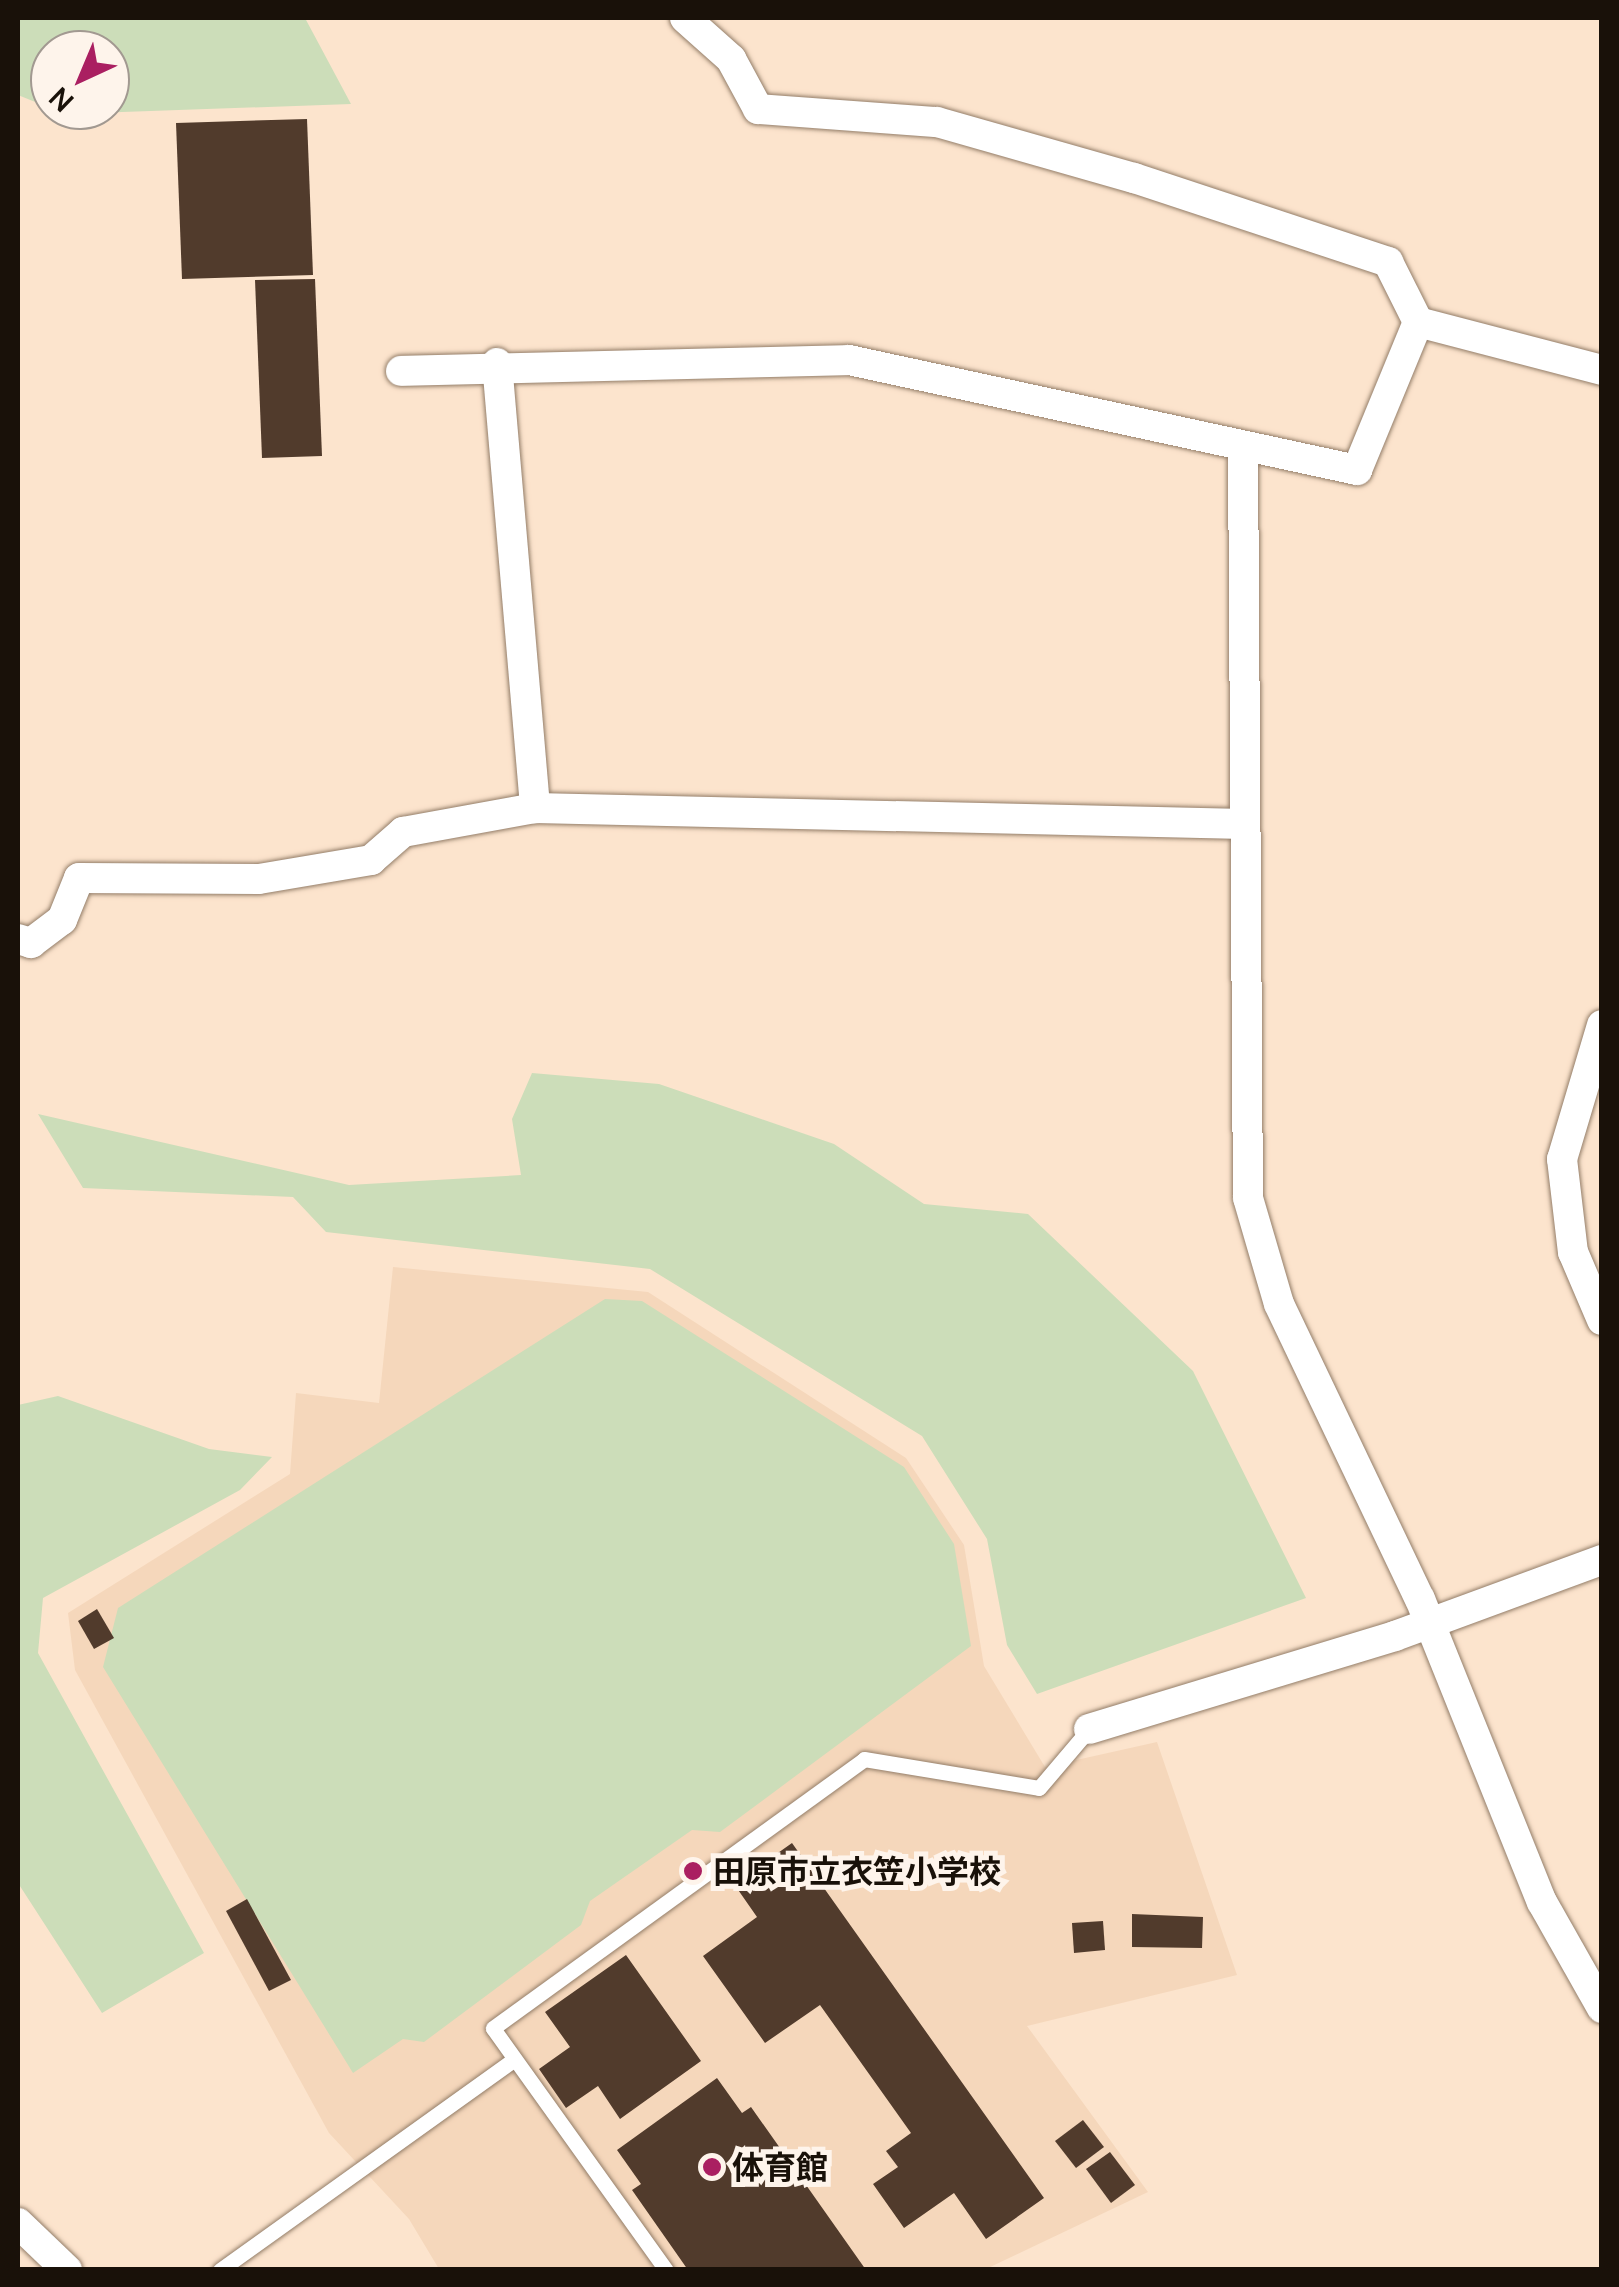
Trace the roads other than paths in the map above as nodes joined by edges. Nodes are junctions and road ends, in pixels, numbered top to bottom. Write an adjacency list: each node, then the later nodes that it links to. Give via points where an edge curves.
1 (684, 18): 2 (street, via 730,59 758,110 937,122 1134,178 1388,262)
2 (1418, 322): 4 (street); 6 (street, via 1357,470)
3 (496, 363): 5 (street); 6 (street, via 850,360); 7 (street)
4 (1602, 370)
5 (401, 371)
6 (1243, 452): 8 (street)
7 (534, 808): 8 (street); 9 (street, via 403,832 370,860 259,879 79,878 62,920 31,943)
8 (1245, 824): 13 (street, via 1248,1198 1279,1304)
9 (18, 939)
10 (1602, 1026): 11 (street, via 1562,1159 1573,1252)
11 (1602, 1320)
12 (1602, 1560): 13 (street)
13 (1428, 1624): 14 (street); 15 (street, via 1542,1902)
14 (1089, 1730): 16 (lane, via 1038,1788 864,1759 493,2028)
15 (1602, 2008)
16 (513, 2060): 19 (lane); 20 (lane)
17 (18, 2223): 18 (street)
18 (67, 2270)
19 (220, 2270)
20 (666, 2270)

